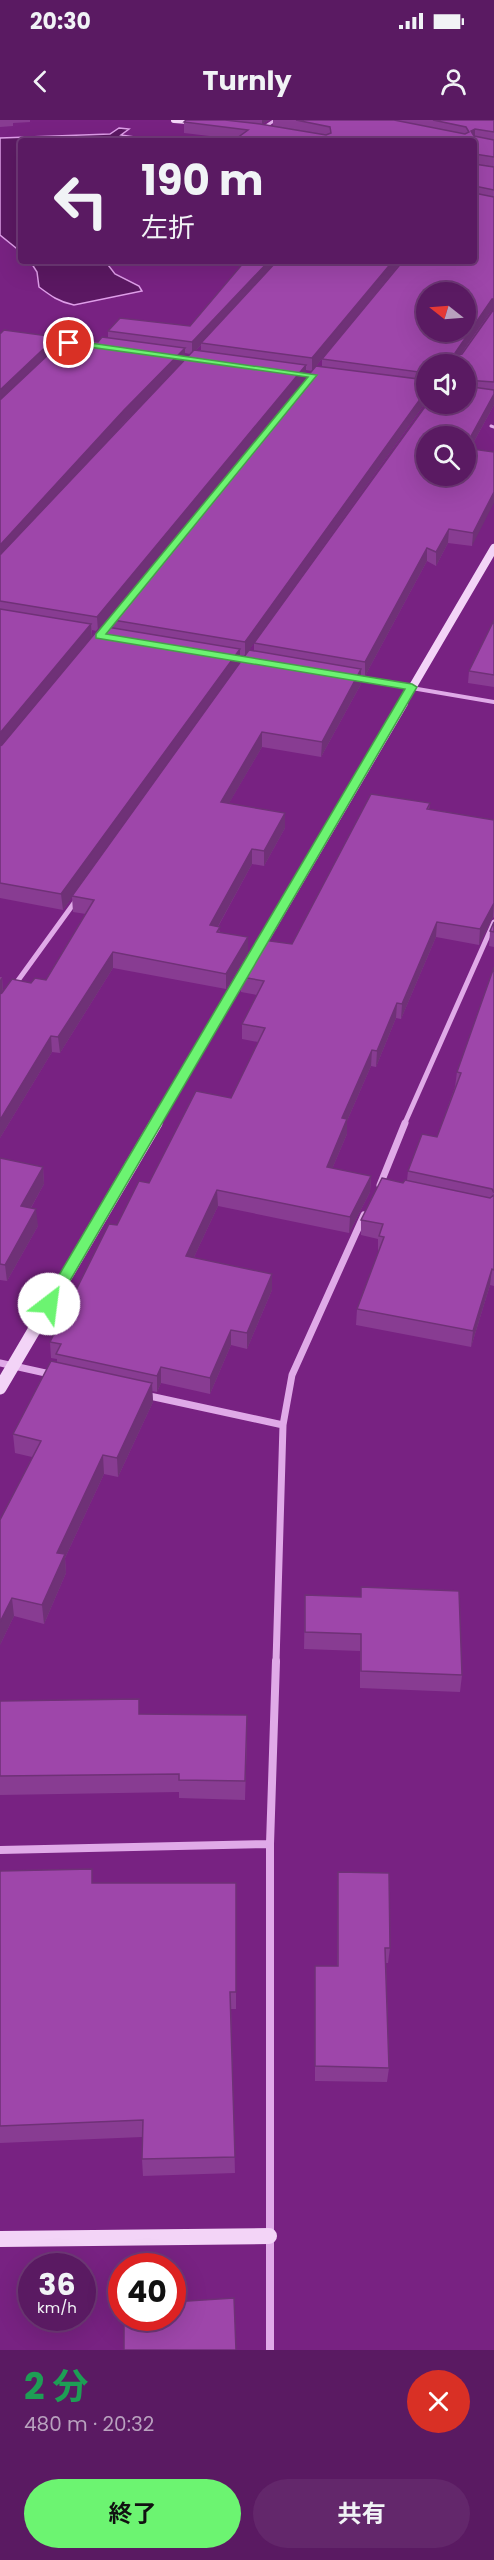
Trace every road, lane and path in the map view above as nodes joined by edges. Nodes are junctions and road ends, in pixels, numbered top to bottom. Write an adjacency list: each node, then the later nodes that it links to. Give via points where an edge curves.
1 (174, 120): 3 (street)
2 (275, 120): 5 (street)
3 (204, 123)
4 (252, 128): 5 (street)
5 (261, 129): 6 (street)
6 (269, 130)
7 (494, 548): 9 (street)
8 (341, 676): 9 (street)
9 (412, 687): 10 (street); 19 (street)
10 (494, 702)
11 (82, 891): 13 (street)
12 (494, 922): 14 (street)
13 (7, 996)
14 (379, 1186): 15 (lane); 16 (street)
15 (390, 1188)
16 (374, 1195)
17 (370, 1204): 23 (street, via 292,1375)
18 (0, 1363): 19 (street)
19 (13, 1366): 20 (street); 21 (street)
20 (60, 1376)
21 (0, 1388)
22 (142, 1394): 23 (street)
23 (282, 1425): 24 (street)
24 (270, 1844): 25 (street); 26 (street)
25 (0, 1850)
26 (269, 2236): 27 (street); 28 (street)
27 (0, 2239)
28 (270, 2350)

